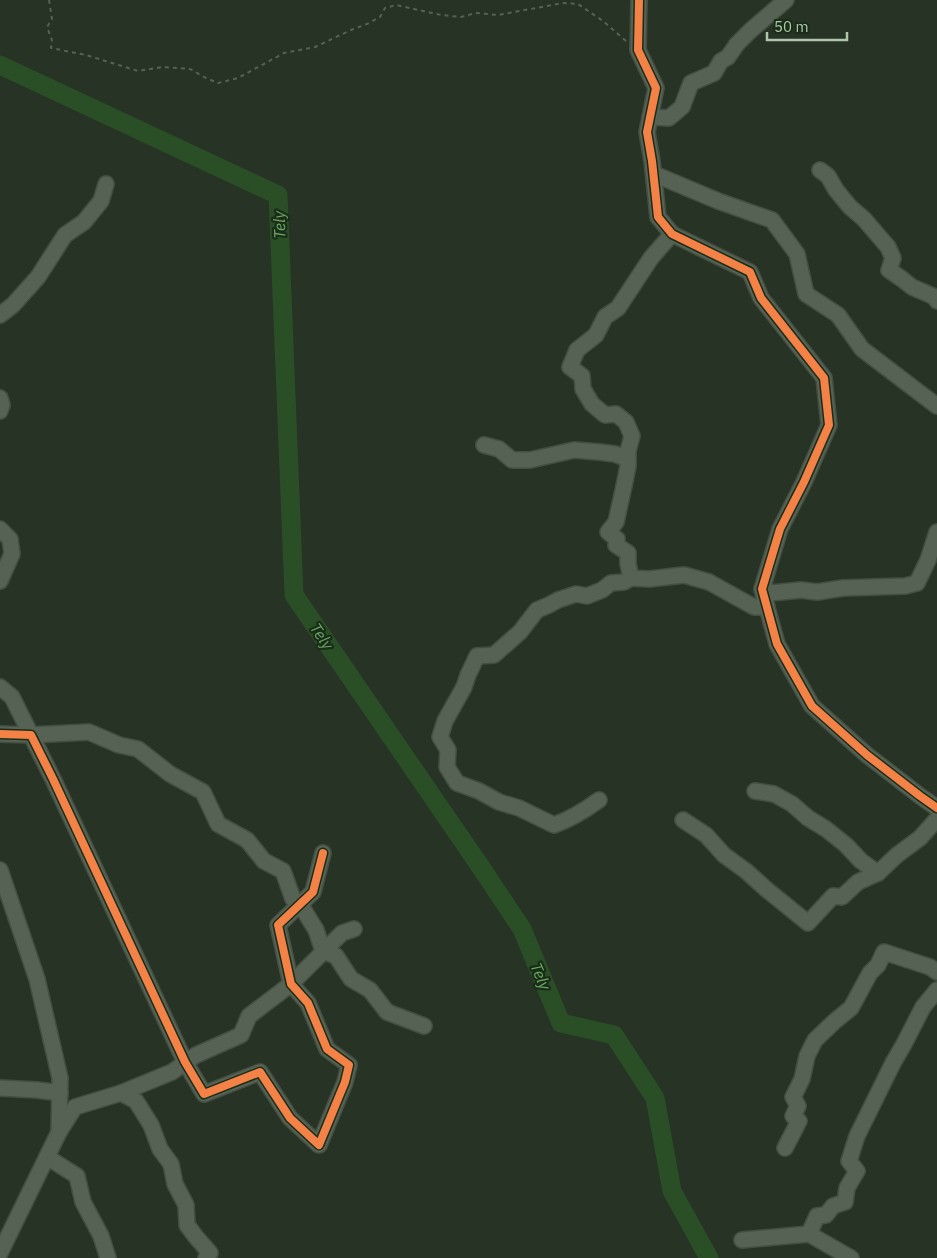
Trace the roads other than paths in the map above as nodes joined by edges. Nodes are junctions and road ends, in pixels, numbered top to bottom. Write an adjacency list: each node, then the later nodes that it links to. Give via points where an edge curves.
1 (639, 0): 3 (street, via 638,50 656,88)
2 (786, 0): 3 (street, via 737,44 714,73 692,84 682,107 669,118)
3 (650, 117): 5 (street, via 646,132)
4 (820, 170): 8 (street, via 888,247 893,258 889,270 912,288 935,297)
5 (654, 174): 7 (street, via 658,217); 11 (street, via 772,220 797,254 806,294 838,315 862,349)
6 (106, 184): 9 (street, via 101,201 84,222 65,235 38,277)
7 (672, 234): 14 (street, via 651,258 618,308 605,317 596,335 577,350 570,367 582,376 583,389 592,404 605,415 616,414 626,422 632,436); 19 (street, via 750,272 761,298 824,378 830,425 780,529)
8 (937, 301)
9 (0, 315)
10 (0, 398): 12 (street)
11 (937, 406)
12 (0, 411)
13 (484, 445): 14 (street, via 499,449 512,460 530,460 574,450 614,454)
14 (628, 459): 17 (street, via 616,522 608,532 617,539 616,545 628,553)
15 (0, 529): 18 (street, via 10,539 12,554)
16 (937, 532): 19 (street, via 917,583 816,592 771,593)
17 (631, 578): 20 (street, via 684,575 709,582 754,607); 25 (street, via 611,583 587,596 576,594 537,610 520,632 494,655 477,656 440,737 448,750 447,767 457,783 554,825)
18 (0, 581)
19 (762, 589): 20 (street)
20 (767, 607): 26 (street, via 777,644 812,706 867,755)
21 (0, 687): 23 (street, via 12,697)
22 (0, 734): 23 (street)
23 (31, 735): 32 (street, via 89,732 138,749 170,774 203,792 218,824 247,840 264,861 283,871 293,899); 40 (street)
24 (755, 791): 31 (street, via 774,794 792,804)
25 (598, 800)
26 (937, 808)
27 (937, 819): 31 (street, via 920,838)
28 (683, 820): 31 (street, via 808,923 833,896 842,897 858,882)
29 (323, 853): 32 (street, via 313,892)
30 (0, 870): 33 (street)
31 (878, 873)
32 (300, 904): 35 (street, via 316,930); 37 (street, via 278,925)
33 (6, 907): 43 (street, via 37,979 60,1078)
34 (354, 929): 35 (street, via 342,933)
35 (323, 951): 37 (street); 39 (street, via 336,956 351,979 370,990 387,1012)
36 (937, 972): 45 (street, via 884,952 851,1008 815,1040 793,1097 798,1106 793,1116 799,1121)
37 (291, 984): 40 (street, via 249,1016 241,1035); 40 (street, via 308,1003 327,1049 349,1065 319,1145 290,1118 260,1072 204,1094)
38 (937, 990): 47 (street, via 923,1007 857,1136 849,1161 857,1171 846,1188 845,1202 833,1206 826,1215 817,1216)
39 (424, 1026)
40 (185, 1062): 42 (street, via 172,1072)
41 (0, 1088): 43 (street)
42 (121, 1092): 44 (street, via 75,1107); 51 (street, via 136,1101 171,1164 175,1184 186,1205 187,1225 210,1253)
43 (60, 1093): 44 (street)
44 (59, 1132): 46 (street)
45 (786, 1148)
46 (47, 1157): 49 (street); 50 (street, via 77,1176 82,1202 101,1236)
47 (810, 1234): 48 (street); 52 (street)
48 (742, 1240)
49 (0, 1253)
50 (108, 1258)
51 (206, 1258)
52 (851, 1258)

